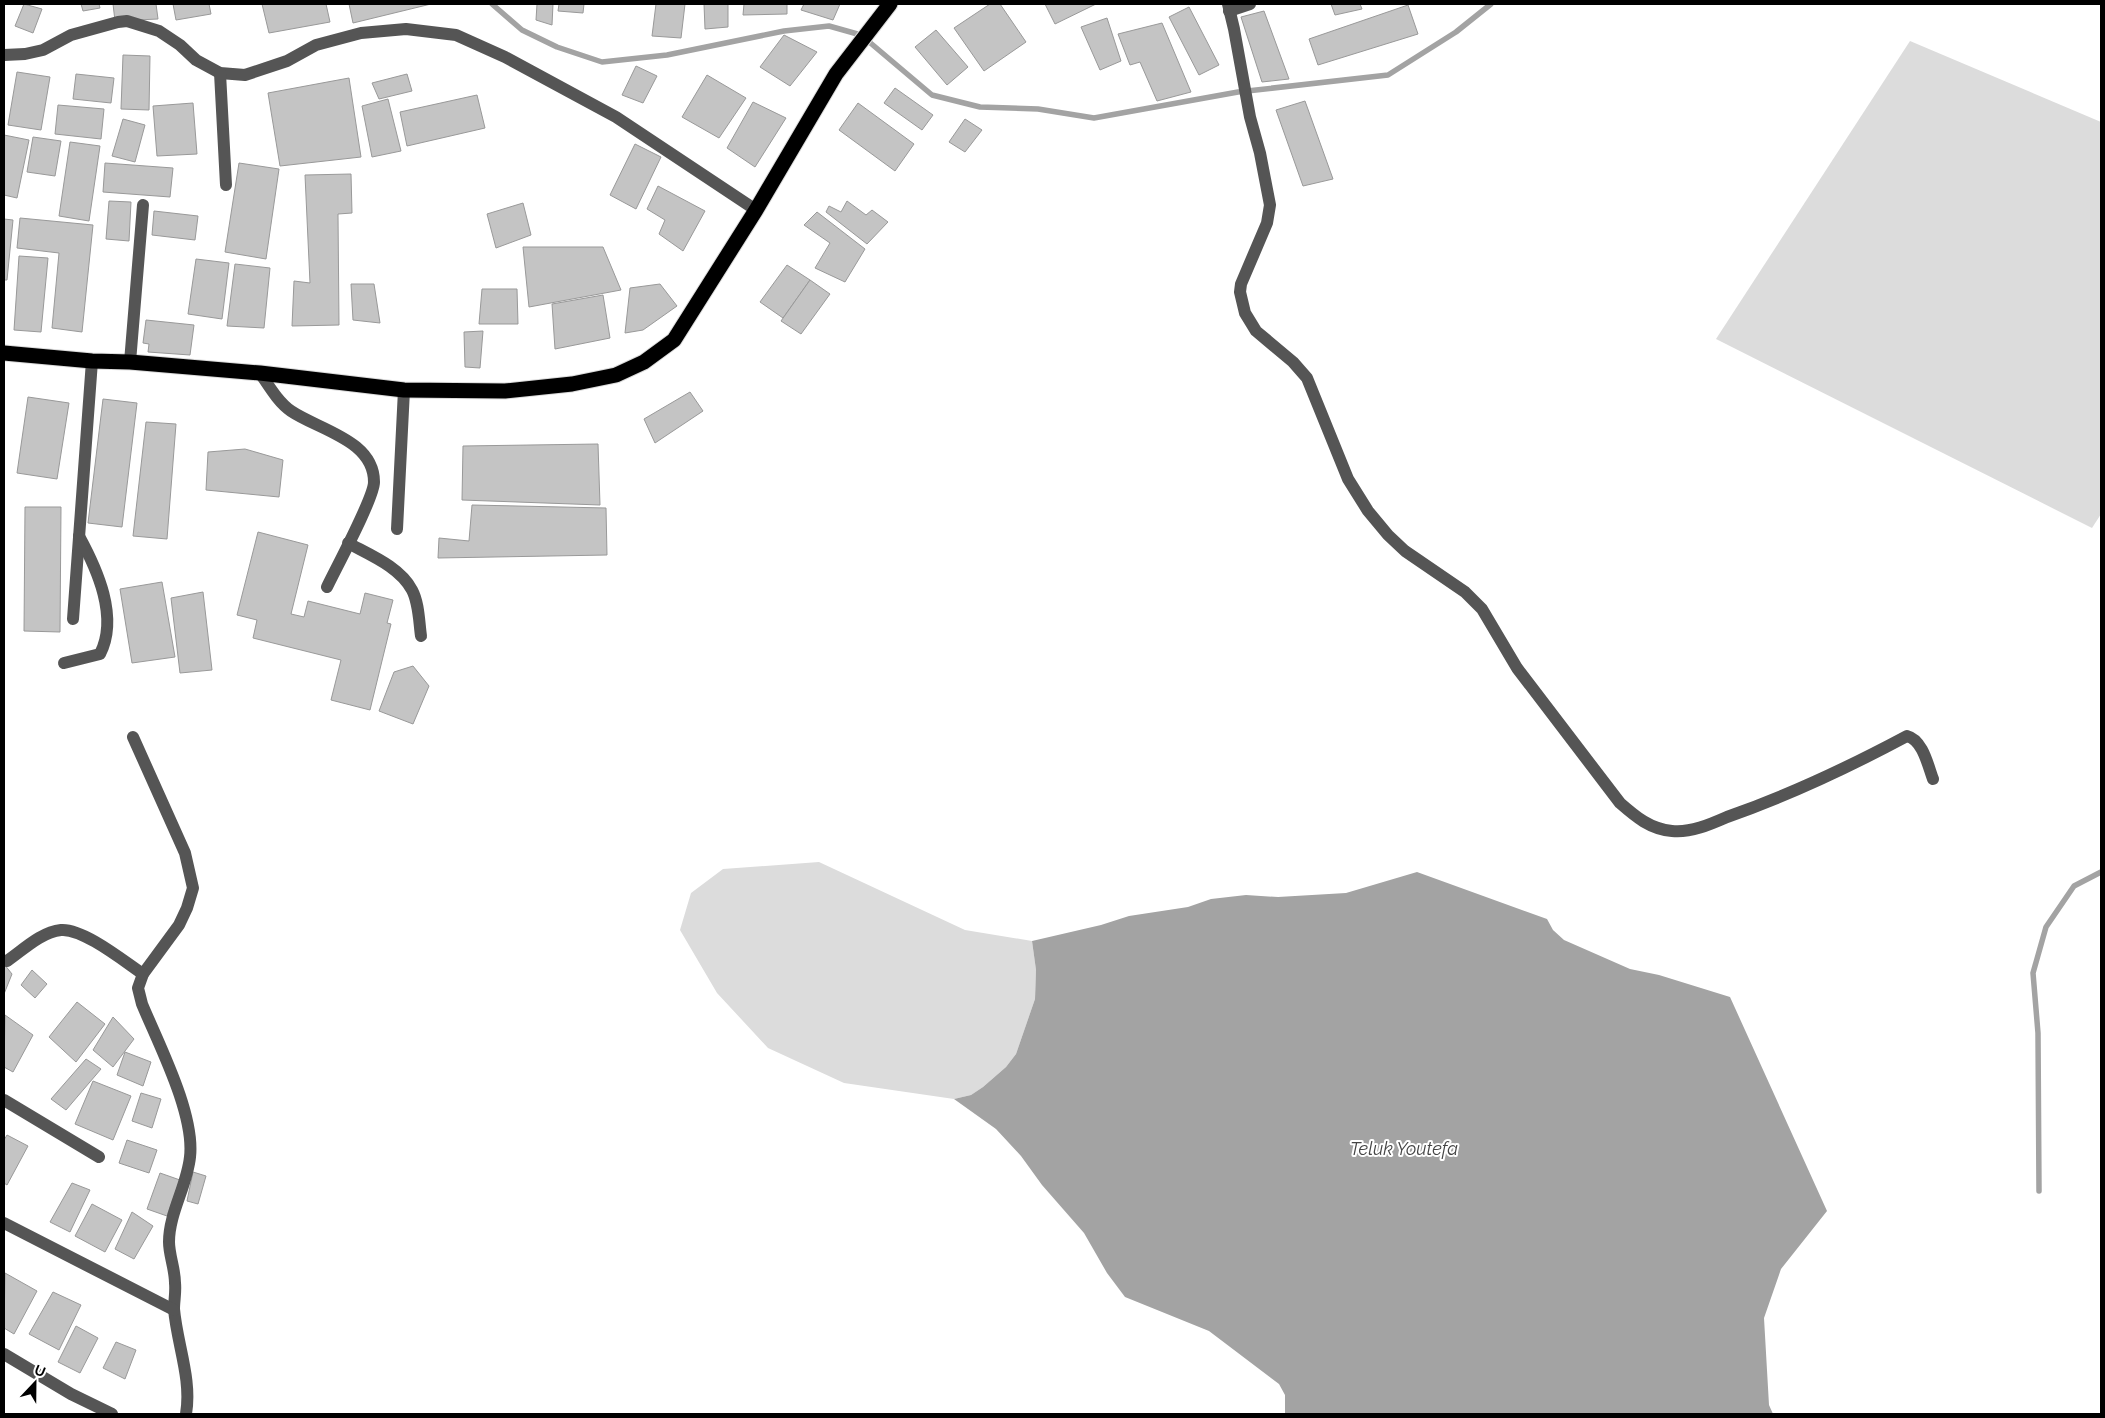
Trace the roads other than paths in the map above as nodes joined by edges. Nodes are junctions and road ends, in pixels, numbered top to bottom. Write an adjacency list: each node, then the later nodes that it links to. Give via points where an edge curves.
1 (890, 4): 8 (highway, via 836,74)
2 (1250, 4): 3 (street)
3 (1229, 7): 22 (street, via 1270,206 1267,223 1241,284 1245,313 1256,331 1307,378 1348,479 1368,511 1406,551 1465,592 1482,609 1517,668 1620,803 1654,828 1674,832 1698,828 1851,766 1907,736 1913,737 1921,748)
4 (4, 56): 5 (street, via 43,50 71,35 127,21 159,31 196,60)
5 (220, 73): 6 (street); 8 (street, via 245,75 287,61 316,45 361,33 406,29 456,35 505,57 616,117)
6 (226, 185)
7 (143, 205): 11 (street)
8 (756, 210): 13 (highway, via 674,340 644,362 616,375 572,384 505,391)
9 (4, 353): 10 (highway)
10 (92, 361): 11 (highway); 15 (street)
11 (130, 362): 12 (highway)
12 (260, 372): 13 (highway); 16 (street, via 279,401 349,441 362,452 371,467 374,483 369,500)
13 (404, 390): 14 (street)
14 (397, 529)
15 (79, 536): 18 (street); 20 (street, via 91,558 103,596 105,644 100,654)
16 (348, 543): 17 (street); 19 (street, via 402,576 413,592)
17 (327, 587)
18 (73, 619)
19 (421, 636)
20 (64, 662)
21 (133, 737): 24 (street, via 185,853 193,888 179,925)
22 (1933, 779)
23 (7, 961): 24 (street, via 40,938 62,930 86,935)
24 (143, 974): 28 (street, via 138,988 142,1004 183,1103 189,1127 190,1157 169,1242 175,1282)
25 (4, 1100): 26 (street)
26 (99, 1157)
27 (4, 1223): 28 (street)
28 (174, 1310): 31 (street, via 182,1352)
29 (4, 1354): 30 (street)
30 (112, 1414)
31 (186, 1414)

